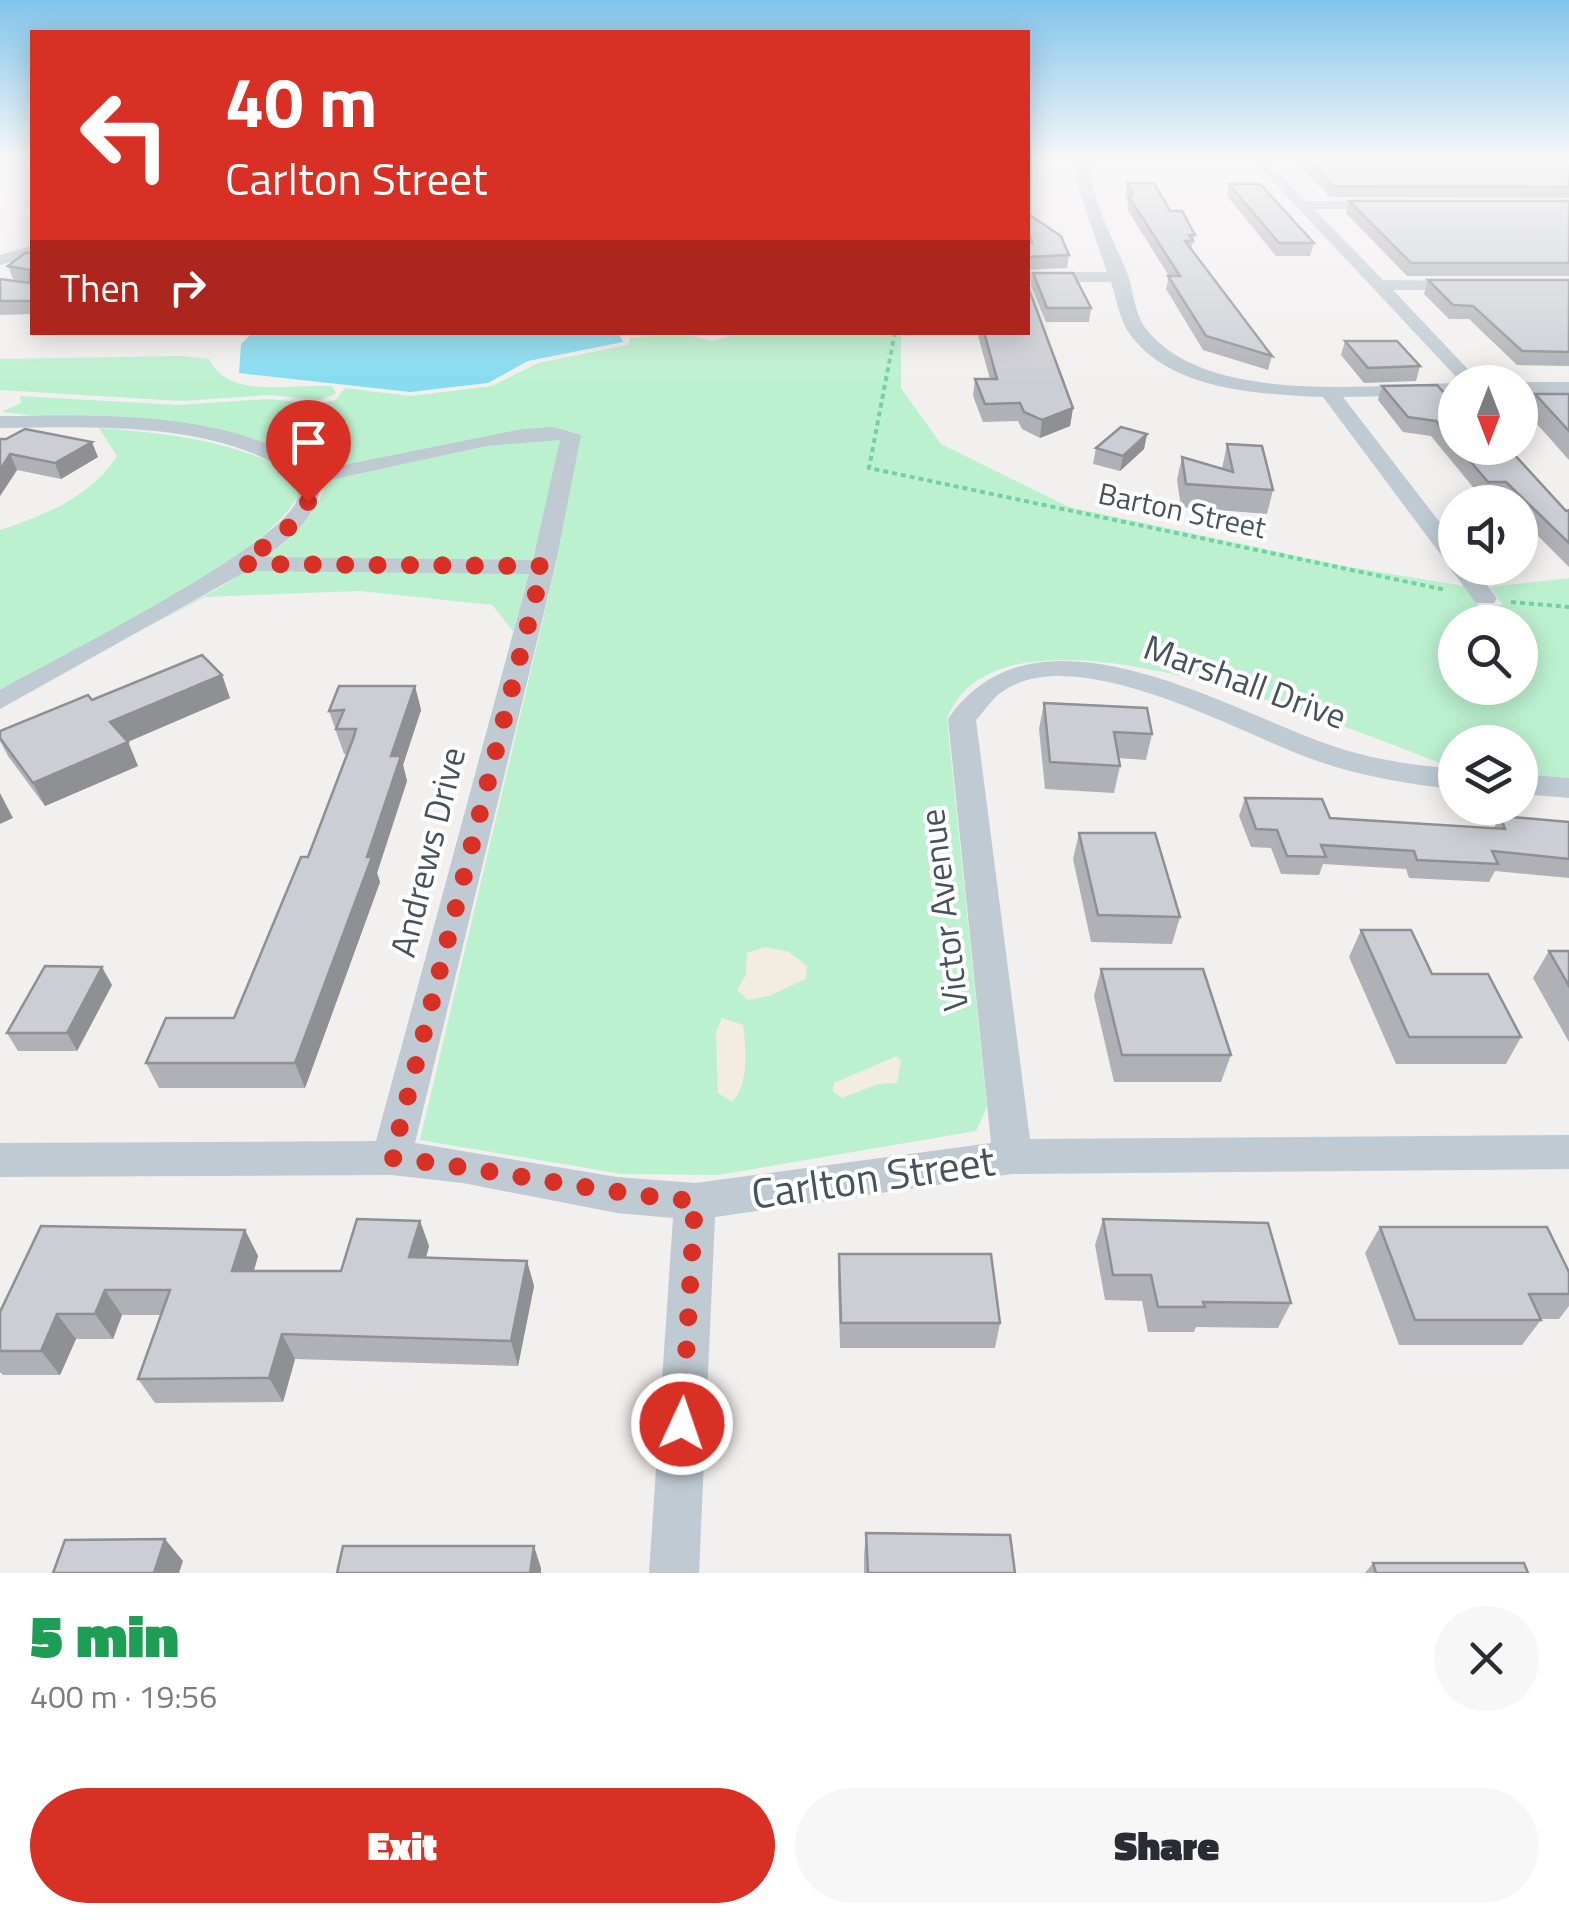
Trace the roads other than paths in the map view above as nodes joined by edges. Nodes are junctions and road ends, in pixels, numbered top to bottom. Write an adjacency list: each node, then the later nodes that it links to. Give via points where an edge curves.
1 (1104, 233): 6 (street)
2 (1328, 233): 7 (street)
3 (30, 252): 4 (street)
4 (0, 260)
5 (1030, 277): 6 (street)
6 (1121, 277): 13 (street, via 1136,330 1148,348 1174,364 1221,380)
7 (1377, 285): 8 (street); 9 (street)
8 (1492, 285)
9 (1455, 365)
10 (1538, 388): 11 (street)
11 (1569, 388)
12 (1438, 389): 13 (street)
13 (1328, 390): 16 (street)
14 (0, 422): 15 (street, via 186,430 275,454)
15 (310, 478): 17 (street, via 308,502 289,527); 18 (street, Andrews Drive, via 454,446 565,432 572,435)
16 (1438, 536)
17 (242, 564): 18 (street); 22 (street)
18 (543, 566): 28 (street, Andrews Drive)
19 (1475, 585): 20 (street)
20 (1485, 598)
21 (1008, 677): 23 (street, Marshall Drive, via 1050,668 1096,670 1164,688 1316,751); 27 (street, Victor Avenue, via 974,696 962,719)
22 (0, 702)
23 (1438, 778)
24 (1538, 785): 25 (street)
25 (1569, 788)
26 (1569, 1152): 27 (street, Carlton Street)
27 (1012, 1157): 30 (street, Carlton Street)
28 (392, 1158): 29 (street, Carlton Street); 30 (street, Carlton Street)
29 (0, 1160)
30 (695, 1201): 31 (street)
31 (674, 1573)

